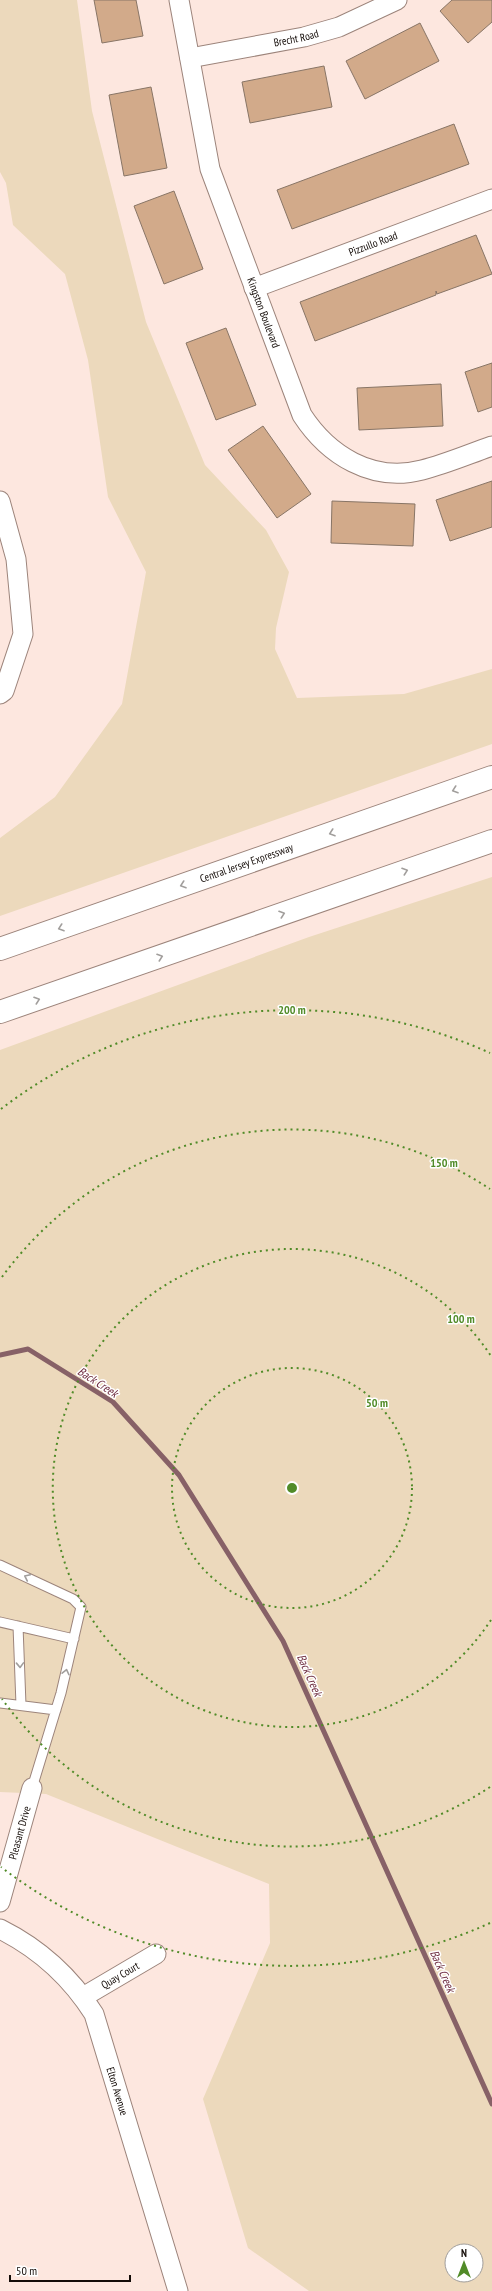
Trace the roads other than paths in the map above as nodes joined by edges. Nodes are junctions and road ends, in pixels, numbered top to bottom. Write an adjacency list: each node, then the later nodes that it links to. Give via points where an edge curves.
1 (179, 0): 3 (street, Kingston Boulevard)
2 (397, 0): 3 (street, Brecht Road, via 339,27 304,37)
3 (190, 58): 5 (street, Kingston Boulevard, via 210,169)
4 (492, 199): 5 (street, Pizzullo Road)
5 (254, 288): 6 (street, Kingston Boulevard, via 302,415 328,447 364,467 402,473 421,471)
6 (492, 446)
7 (0, 501): 8 (street, via 16,559 23,634 4,691)
8 (0, 694)
9 (492, 777): 11 (highway, Central Jersey Expressway, one-way to 11)
10 (492, 841): 12 (highway, one-way to 10)
11 (0, 949)
12 (0, 1012)
13 (0, 1565): 16 (lane, one-way to 13, via 81,1607 73,1599)
14 (0, 1622): 15 (lane)
15 (18, 1626): 16 (lane); 18 (lane, one-way to 18)
16 (74, 1639): 19 (lane, one-way to 16)
17 (0, 1703): 18 (lane)
18 (21, 1704): 19 (lane)
19 (56, 1710): 20 (lane)
20 (32, 1788): 21 (street, Pleasant Drive)
21 (0, 1902)
22 (0, 1929): 24 (street, Elton Avenue, via 25,1941 48,1959)
23 (156, 1954): 24 (street, Quay Court)
24 (83, 1997): 25 (street, Elton Avenue, via 94,2014)
25 (178, 2291)

